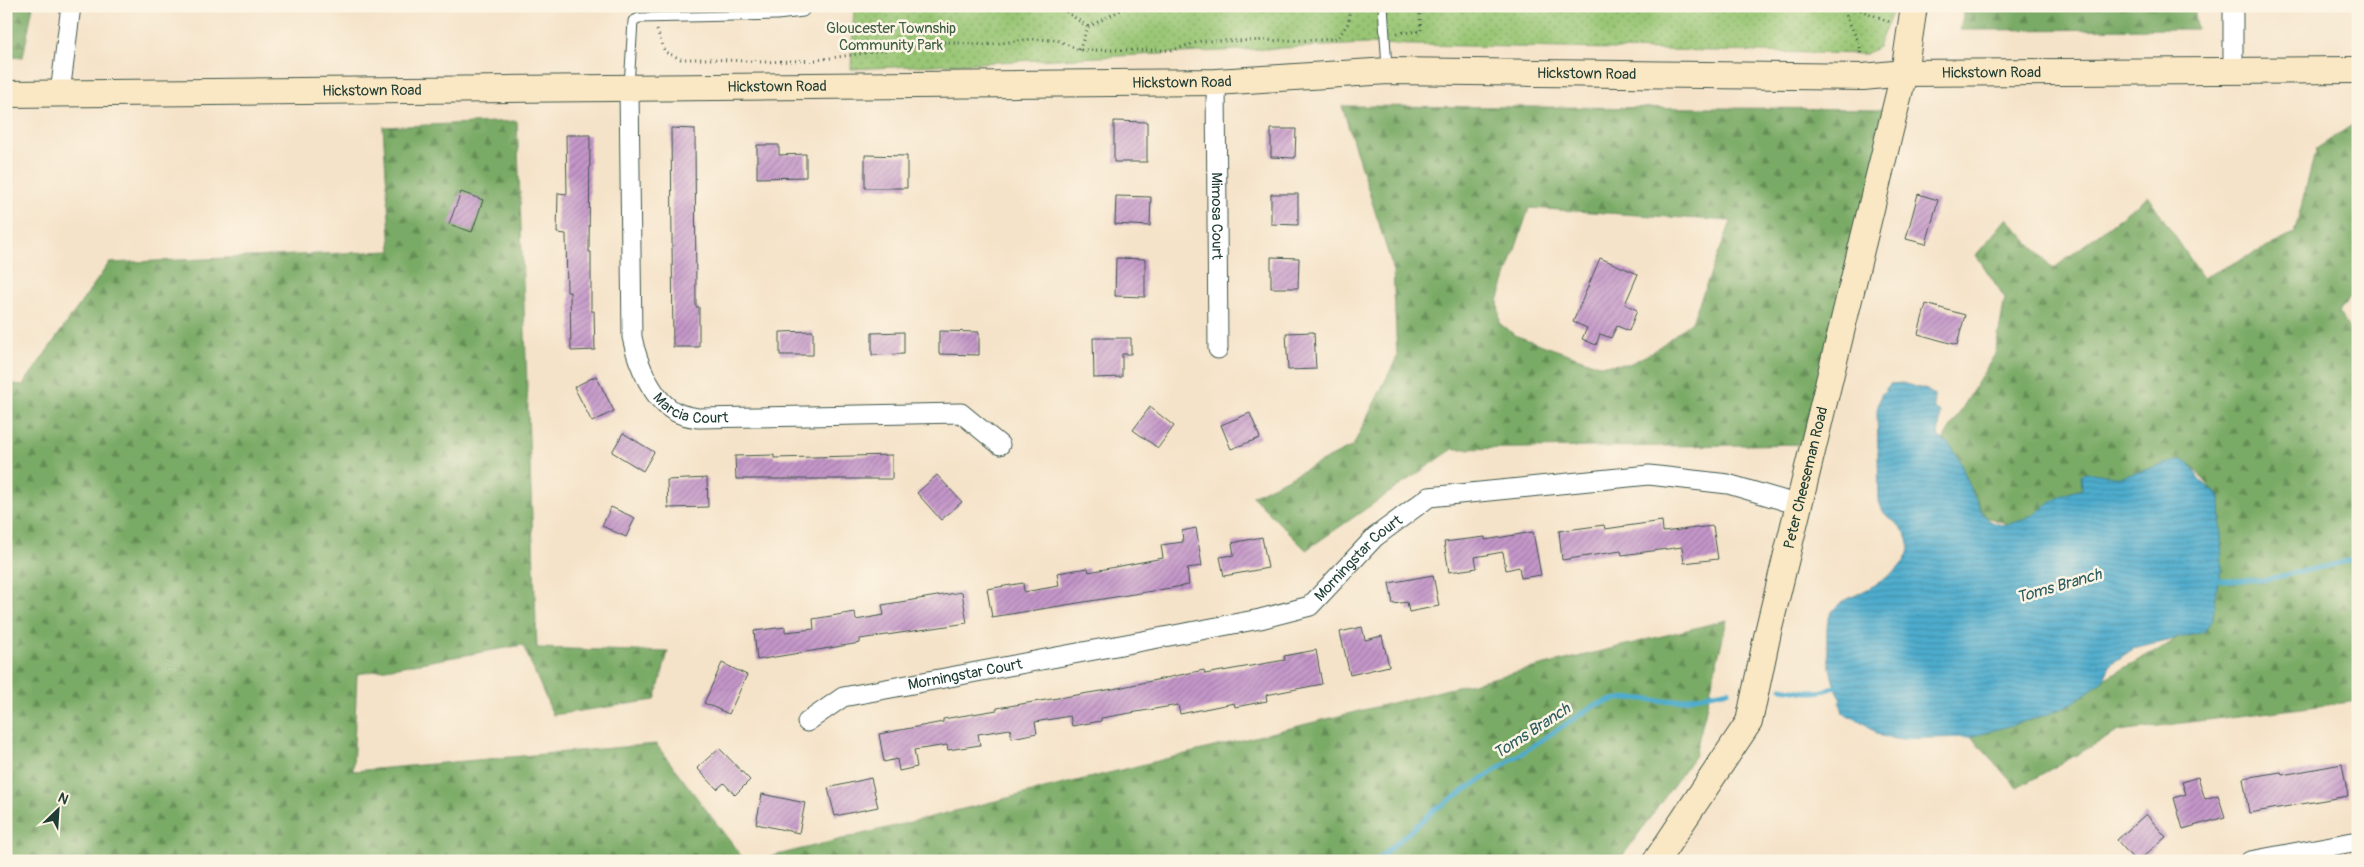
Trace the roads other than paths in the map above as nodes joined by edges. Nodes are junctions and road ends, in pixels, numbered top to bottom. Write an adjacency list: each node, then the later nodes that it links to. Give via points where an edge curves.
1 (70, 6): 12 (street)
2 (808, 6): 11 (lane, via 803,12 777,15 639,18 633,21 631,30)
3 (1383, 6): 7 (lane)
4 (2233, 6): 8 (street)
5 (1912, 18): 9 (street, Peter Cheeseman Road)
6 (2358, 70): 8 (street, Hickstown Road)
7 (1388, 71): 9 (street, Hickstown Road, via 1863,77); 10 (street, Hickstown Road)
8 (2233, 71): 9 (street, Hickstown Road)
9 (1904, 72): 16 (street, Peter Cheeseman Road)
10 (1216, 82): 11 (street, Hickstown Road); 14 (street, Mimosa Court)
11 (629, 89): 12 (street, Hickstown Road); 15 (street, Marcia Court, via 632,337 637,360 663,401 677,413 698,418 961,413)
12 (60, 93): 13 (street, Hickstown Road)
13 (6, 94)
14 (1218, 349)
15 (1000, 445)
16 (1799, 504): 17 (street, Morningstar Court, via 1728,484 1649,475 1428,497 1375,537 1310,606 1260,619 843,697); 19 (street, Peter Cheeseman Road, via 1749,722)
17 (807, 722)
18 (2353, 849): 20 (street)
19 (1656, 861)
20 (2250, 861)

